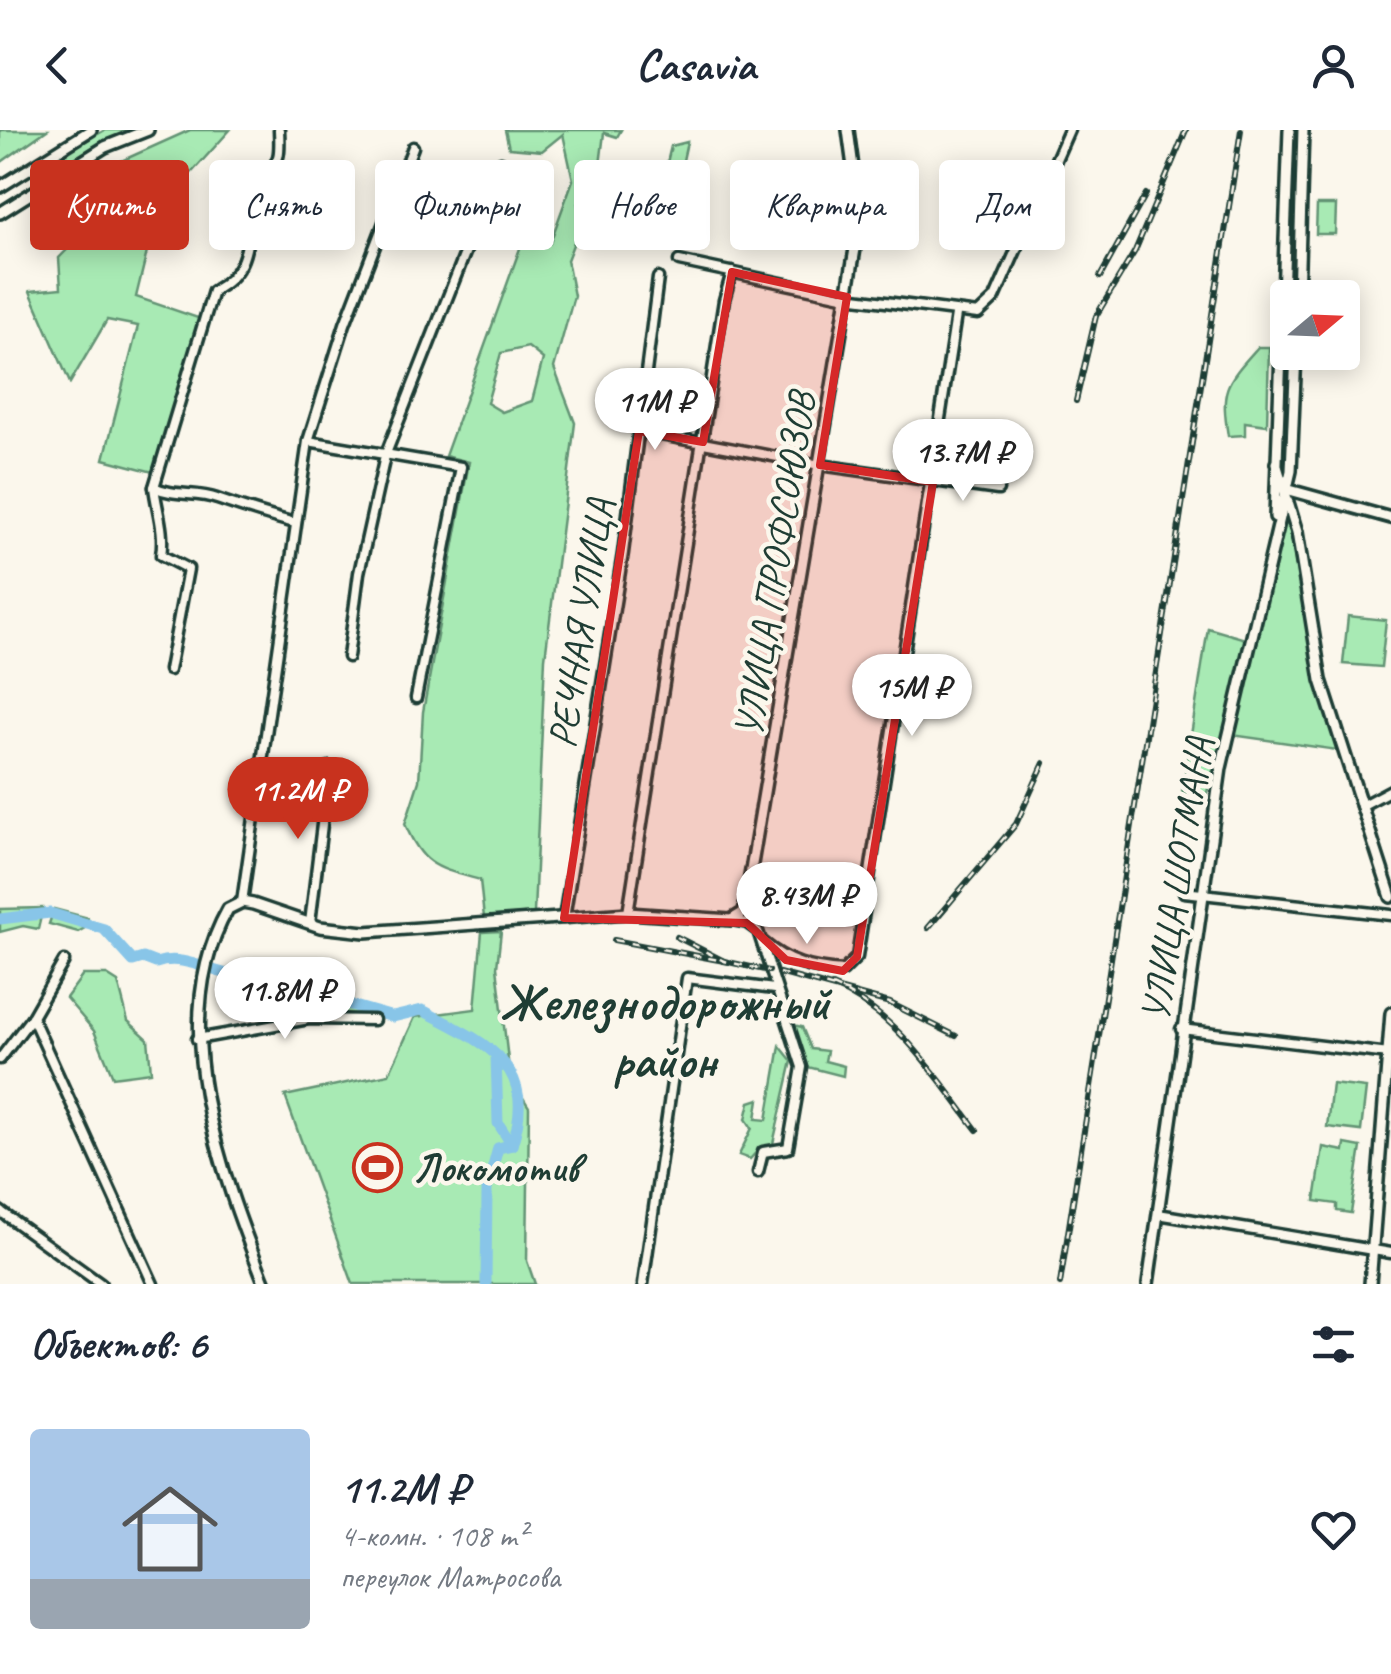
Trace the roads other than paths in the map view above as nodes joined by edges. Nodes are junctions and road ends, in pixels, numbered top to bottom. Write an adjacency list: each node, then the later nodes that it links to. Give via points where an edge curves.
1 (92, 130): 11 (main road)
2 (148, 130): 12 (main road)
3 (279, 130): 37 (street, via 280,160 260,189 246,254 232,281 214,291)
4 (848, 130): 25 (main road, УЛИЦА ПРОФСОЮЗОВ, via 860,212)
5 (1070, 130): 26 (street, via 994,298 978,314)
6 (1289, 130): 9 (main road)
7 (1304, 130): 10 (main road)
8 (413, 147): 30 (street)
9 (1288, 152): 10 (main road); 23 (main road)
10 (1302, 152): 24 (main road)
11 (42, 160)
12 (83, 160)
13 (30, 168): 14 (main road)
14 (23, 172): 15 (main road); 16 (main road)
15 (30, 184)
16 (0, 187)
17 (30, 194): 18 (main road)
18 (0, 213)
19 (466, 250): 32 (street)
20 (679, 261): 21 (street)
21 (732, 272): 25 (street); 31 (street)
22 (658, 278): 29 (street, РЕЧНАЯ УЛИЦА)
23 (1285, 280)
24 (1298, 280)
25 (847, 297): 26 (street); 34 (main road, УЛИЦА ПРОФСОЮЗОВ)
26 (956, 315): 36 (street)
27 (1283, 370): 33 (main road)
28 (1295, 370): 35 (main road)
29 (640, 432): 31 (street); 57 (street, РЕЧНАЯ УЛИЦА)
30 (308, 441): 32 (street); 42 (street)
31 (703, 442): 34 (street); 55 (street)
32 (385, 456): 45 (street); 47 (street, via 461,467)
33 (1276, 464): 38 (main road); 44 (main road)
34 (820, 465): 36 (street); 58 (main road, УЛИЦА ПРОФСОЮЗОВ, via 749,897 744,912)
35 (1292, 470): 38 (main road, УЛИЦА ШОТМАНА); 40 (main road)
36 (933, 482): 39 (street); 60 (street, via 858,957 843,972 811,969)
37 (154, 487): 42 (street); 46 (street, via 165,532 161,555 188,569)
38 (1286, 489): 40 (main road); 43 (main road); 44 (main road, УЛИЦА ШОТМАНА)
39 (998, 490)
40 (1304, 492): 41 (main road); 43 (main road, via 1296,499)
41 (1391, 518)
42 (295, 523): 54 (street)
43 (1296, 527): 44 (main road, via 1286,518); 50 (main road, via 1320,680)
44 (1276, 528): 52 (main road, УЛИЦА ШОТМАНА)
45 (348, 657)
46 (169, 670)
47 (416, 698)
48 (330, 767): 59 (street)
49 (1391, 790): 50 (street)
50 (1361, 806): 53 (main road)
51 (1184, 892): 52 (street)
52 (1200, 896): 56 (street); 66 (main road, УЛИЦА ШОТМАНА)
53 (1391, 897)
54 (242, 902): 59 (main road); 67 (main road, via 228,909 208,960)
55 (628, 914): 57 (main road); 58 (main road)
56 (1391, 915)
57 (564, 918): 59 (main road, via 365,932)
58 (731, 920): 60 (street, via 748,923)
59 (310, 923)
60 (763, 942): 62 (street)
61 (64, 961): 64 (street)
62 (774, 989): 70 (street, via 802,1068 788,1148 763,1152); 78 (street, via 687,978)
63 (1391, 1013): 68 (main road)
64 (32, 1017): 69 (street); 76 (street)
65 (374, 1020): 67 (street, via 309,1019)
66 (1181, 1028): 68 (street); 72 (main road, УЛИЦА ШОТМАНА)
67 (197, 1040): 77 (main road, via 230,1196)
68 (1389, 1054): 73 (main road)
69 (0, 1059)
70 (758, 1172)
71 (0, 1211): 75 (street)
72 (1158, 1214): 73 (street); 79 (main road, УЛИЦА ШОТМАНА)
73 (1373, 1248): 74 (street); 80 (main road)
74 (1391, 1253)
75 (100, 1284)
76 (153, 1284)
77 (265, 1284)
78 (643, 1284)
79 (1148, 1284)
80 (1370, 1284)

